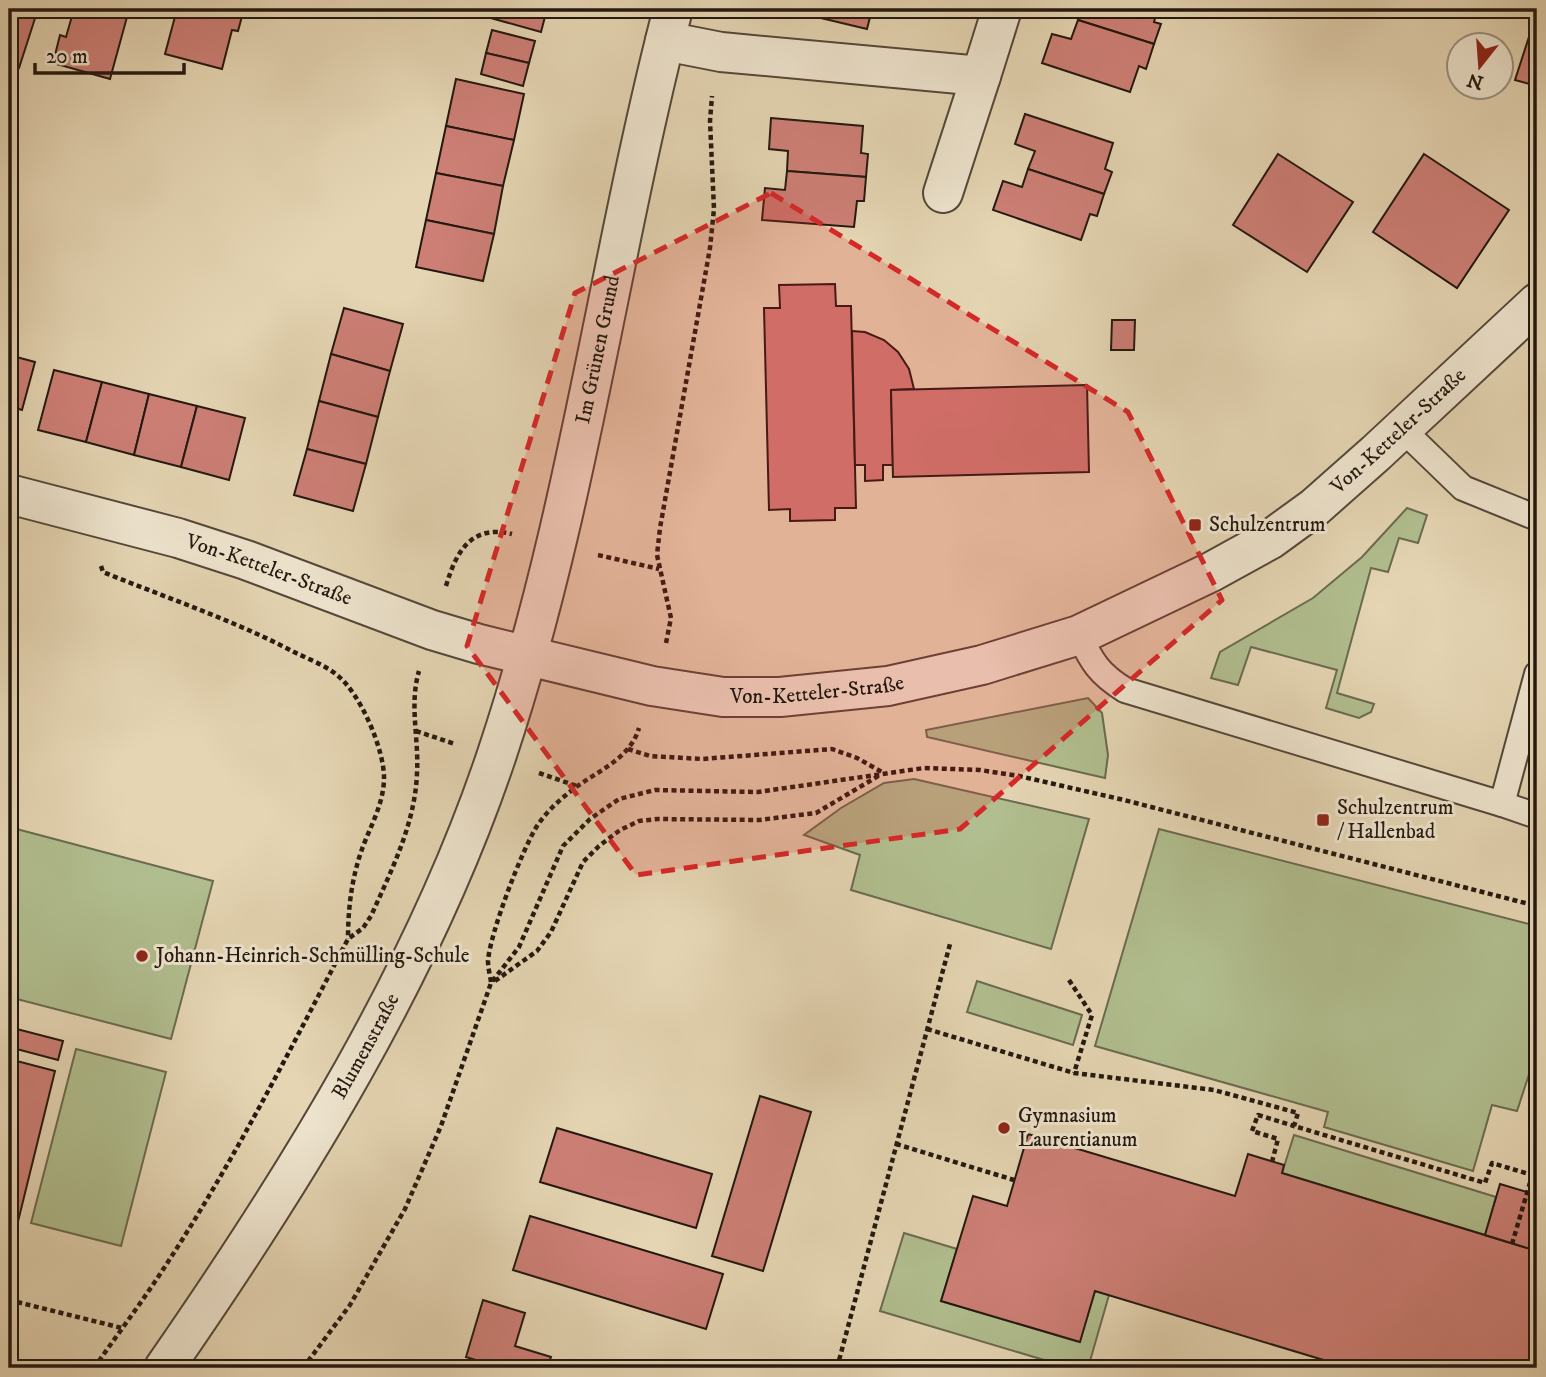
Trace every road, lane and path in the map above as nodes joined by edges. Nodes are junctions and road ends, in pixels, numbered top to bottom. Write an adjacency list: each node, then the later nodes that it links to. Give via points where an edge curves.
1 (1002, 9): 4 (street)
2 (669, 25): 3 (street, Im Grünen Grund); 11 (street, Im Grünen Grund)
3 (721, 52): 4 (street, Im Grünen Grund); 12 (path, via 710,121 712,238 660,528)
4 (981, 76): 5 (street)
5 (943, 193)
6 (1537, 303): 7 (street, Von-Ketteler-Straße)
7 (1402, 429): 10 (lane, via 1463,488); 14 (street, Von-Ketteler-Straße, via 1315,507 1271,539)
8 (9, 494): 9 (street, Von-Ketteler-Straße)
9 (87, 514): 13 (street, Von-Ketteler-Straße, via 246,560); 23 (path, via 103,572 259,634 315,663 337,675 364,710 378,743 384,777 381,800 359,856 348,909)
10 (1537, 518)
11 (556, 545): 12 (path); 13 (path, via 504,532 469,541 453,563); 15 (street, Im Grünen Grund)
12 (659, 569): 17 (path, via 671,618)
13 (432, 630): 15 (street, Von-Ketteler-Straße); 23 (path, via 414,695 417,774 411,818 372,916)
14 (1079, 635): 17 (street, Von-Ketteler-Straße, via 982,665 888,686 780,697 723,696); 20 (lane, via 1092,662 1125,690)
15 (527, 657): 17 (street, Von-Ketteler-Straße); 40 (street, Blumenstraße, via 496,758 464,840 387,1007 318,1131)
16 (1537, 674): 20 (lane)
17 (652, 686): 18 (path)
18 (628, 749): 19 (path, via 650,756 702,759 832,749); 26 (path, via 565,796 536,828 491,941)
19 (883, 773): 22 (path, via 945,768 1019,776); 26 (path, via 816,813 760,821 658,819 620,830 583,862 551,932 537,951); 26 (path, via 758,792 655,790 620,799 590,818 563,846 519,947)
20 (1502, 804): 21 (lane)
21 (1537, 816)
22 (1537, 906)
23 (348, 939): 37 (path, via 233,1152 164,1268)
24 (950, 944): 27 (path)
25 (1069, 980): 28 (path, via 1092,1015)
26 (491, 983): 41 (path, via 441,1126 405,1209 350,1304)
27 (928, 1029): 28 (path); 30 (path)
28 (1073, 1073): 29 (path, via 1214,1090 1298,1113)
29 (1294, 1126): 32 (path, via 1258,1115 1252,1131 1278,1139); 33 (path, via 1485,1183 1492,1163)
30 (896, 1144): 34 (path); 38 (path)
31 (1537, 1159): 33 (path)
32 (1272, 1161)
33 (1532, 1175): 35 (path)
34 (1014, 1180)
35 (1512, 1244)
36 (9, 1300): 37 (path)
37 (122, 1328): 39 (path)
38 (838, 1366): 42 (path)
39 (94, 1368)
40 (164, 1368)
41 (303, 1368)
42 (852, 1368)

